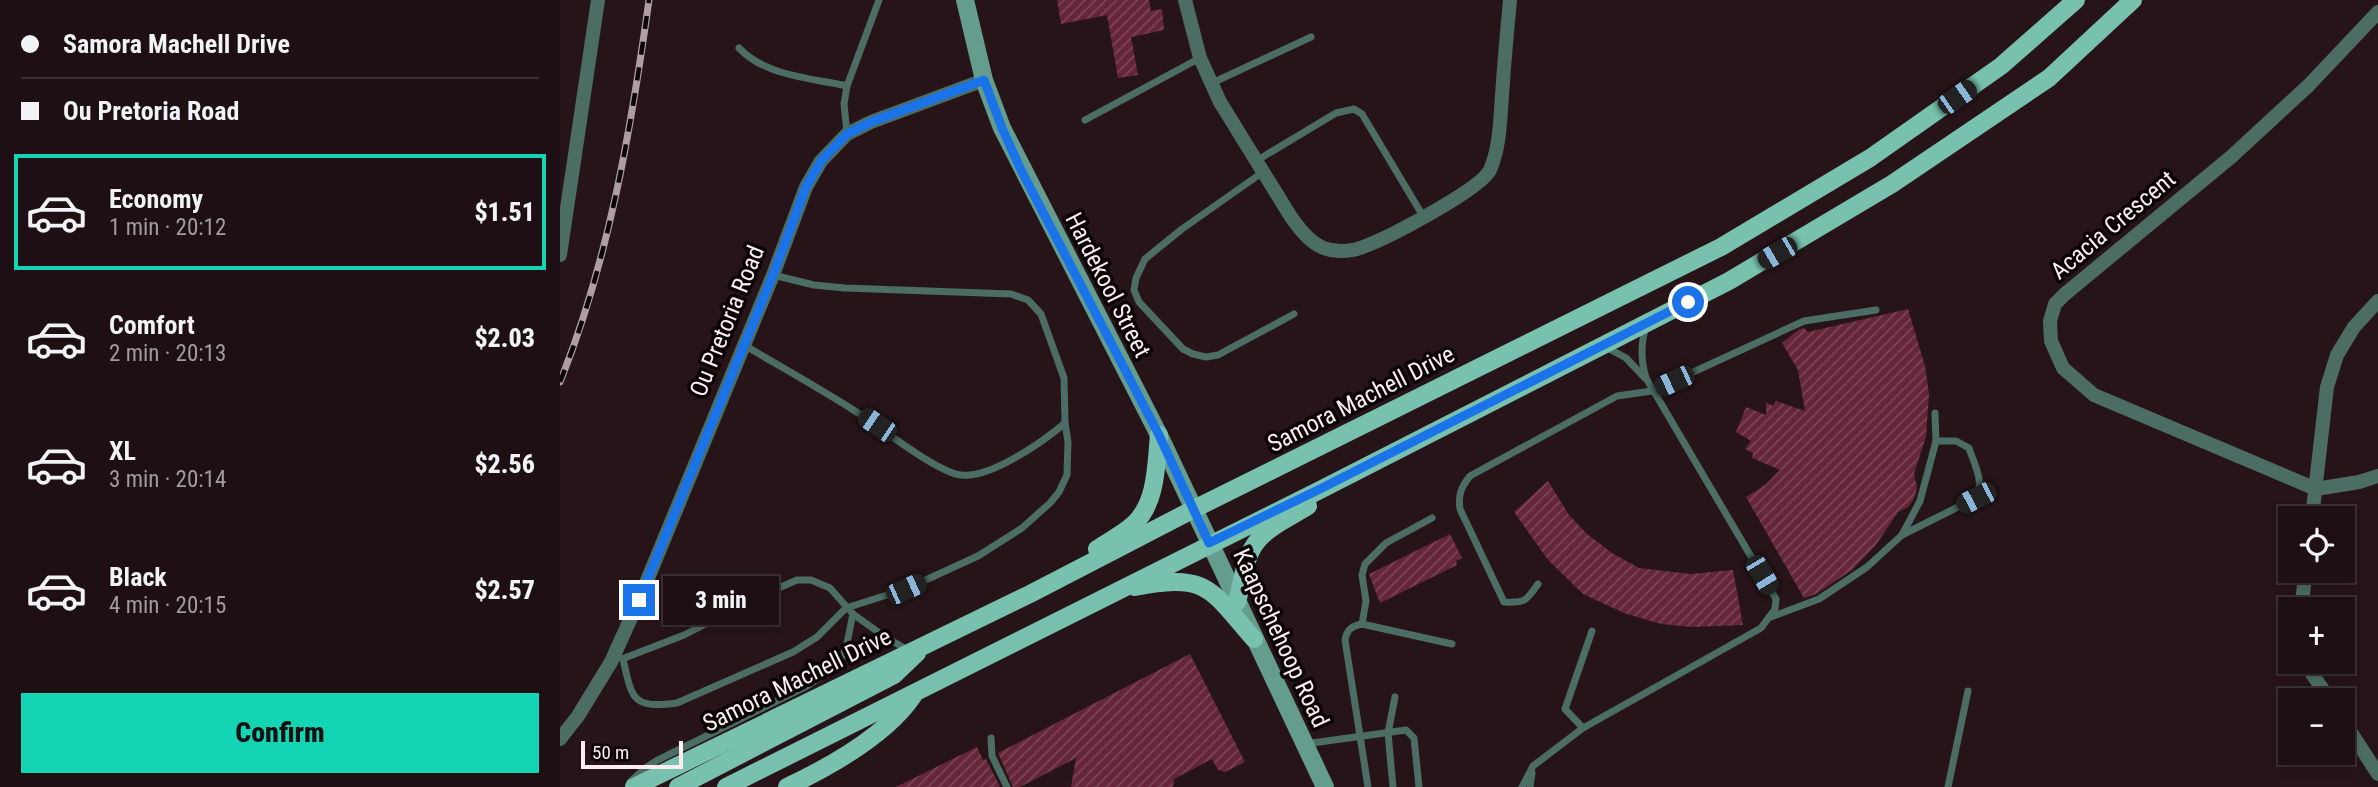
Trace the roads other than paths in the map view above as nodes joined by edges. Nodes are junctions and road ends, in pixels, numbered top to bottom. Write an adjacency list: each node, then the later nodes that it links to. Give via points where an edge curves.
1 (598, 0): 19 (street)
2 (879, 0): 14 (lane)
3 (965, 0): 12 (main road)
4 (1185, 0): 11 (street)
5 (1510, 0): 18 (street, via 1498,145 1489,173 1475,187)
6 (2076, 0): 37 (main road, Samora Machell Drive, via 2001,66 1870,158 1721,247)
7 (2133, 0): 24 (main road, via 2049,78 1892,184 1729,281)
8 (2378, 12): 35 (street, Acacia Crescent, via 2309,85 2231,157 2065,294 2055,304 2050,321 2051,341 2063,368 2094,395)
9 (1311, 37): 13 (lane)
10 (738, 48): 14 (lane, via 766,67)
11 (1200, 58): 13 (street); 15 (lane)
12 (984, 80): 16 (street, Ou Pretoria Road); 31 (main road, Hardekool Street, via 1021,170)
13 (1211, 83): 17 (street)
14 (847, 86): 16 (lane)
15 (1085, 120)
16 (847, 134): 20 (street, Ou Pretoria Road, via 821,161 806,187)
17 (1260, 167): 18 (street, via 1302,232 1328,250 1367,246); 18 (lane, via 1336,113 1354,109 1362,114); 23 (lane, via 1145,259 1134,290 1139,302 1183,349 1206,357)
18 (1423, 216)
19 (560, 255)
20 (773, 275): 25 (street, Ou Pretoria Road); 30 (lane, via 814,285 1011,294 1028,300 1041,314 1064,378)
21 (2378, 301): 35 (street, via 2337,355 2327,387)
22 (1876, 310): 28 (lane, via 1804,321)
23 (1294, 314)
24 (1647, 323): 26 (main road); 27 (lane, via 1642,349)
25 (744, 345): 30 (lane, via 943,470 962,476 1004,463); 53 (street, Ou Pretoria Road)
26 (1603, 345): 27 (lane, via 1626,358); 33 (main road)
27 (1646, 378): 28 (lane)
28 (1652, 391): 41 (lane, via 1617,397 1470,476 1461,486 1460,509 1504,603 1527,600); 47 (lane, via 1776,598)
29 (1935, 413): 32 (lane)
30 (1065, 423): 45 (lane, via 1067,475 1050,503 1022,528 978,556 906,589)
31 (1159, 435): 37 (main road, Hardekool Street); 43 (main road, via 1153,489 1139,518)
32 (1937, 441): 39 (lane, via 1920,501); 39 (lane, via 1956,441 1969,448 1981,484 1979,492 1976,498)
33 (1409, 443): 40 (main road); 44 (main road, via 1261,537 1248,558)
34 (2378, 476): 35 (street)
35 (2316, 489): 36 (street)
36 (2314, 506)
37 (1195, 509): 40 (main road, Kaapschehoop Road); 43 (main road, Samora Machell Drive)
38 (1433, 518): 48 (lane, via 1385,543 1365,564)
39 (1902, 535): 47 (lane, via 1867,567 1819,599)
40 (1209, 543): 42 (main road); 44 (main road, Kaapschehoop Road)
41 (1538, 584)
42 (1114, 591): 50 (main road, via 1178,580 1202,586 1214,593); 54 (main road)
43 (1030, 594): 52 (main road, Samora Machell Drive)
44 (1237, 602): 50 (main road, Kaapschehoop Road)
45 (846, 608): 46 (lane); 53 (lane, via 830,588 797,580 684,635); 53 (lane, via 817,637 793,652 677,704 649,705 635,697)
46 (853, 614): 52 (lane, via 885,637); 67 (lane, via 844,657 830,671 656,761)
47 (1770, 617): 57 (lane, via 1761,628)
48 (1362, 624): 51 (lane); 61 (lane, via 1348,630 1345,640)
49 (1592, 631): 57 (lane, via 1565,709)
50 (1254, 639): 63 (main road, Kaapschehoop Road)
51 (1452, 644)
52 (917, 648): 68 (main road, Samora Machell Drive); 69 (main road, via 894,675)
53 (617, 660): 59 (street, Ou Pretoria Road)
54 (917, 690): 65 (main road, via 892,720); 70 (main road)
55 (1968, 691): 80 (lane)
56 (1395, 697): 58 (lane)
57 (1583, 728): 64 (lane)
58 (1388, 733): 61 (lane); 76 (lane); 77 (lane, via 1406,730 1414,738)
59 (560, 738)
60 (991, 738): 73 (lane, via 992,756)
61 (1360, 738): 63 (lane); 75 (lane)
62 (2355, 739): 66 (street)
63 (1304, 744): 74 (main road, Kaapschehoop Road)
64 (1533, 766): 78 (lane); 79 (lane)
65 (827, 768): 71 (main road); 72 (lane)
66 (2378, 774)
67 (626, 787)
68 (634, 787)
69 (678, 787)
70 (726, 787)
71 (787, 787)
72 (803, 787)
73 (1007, 787)
74 (1325, 787)
75 (1368, 787)
76 (1393, 787)
77 (1419, 787)
78 (1522, 787)
79 (1530, 787)
80 (1948, 787)

